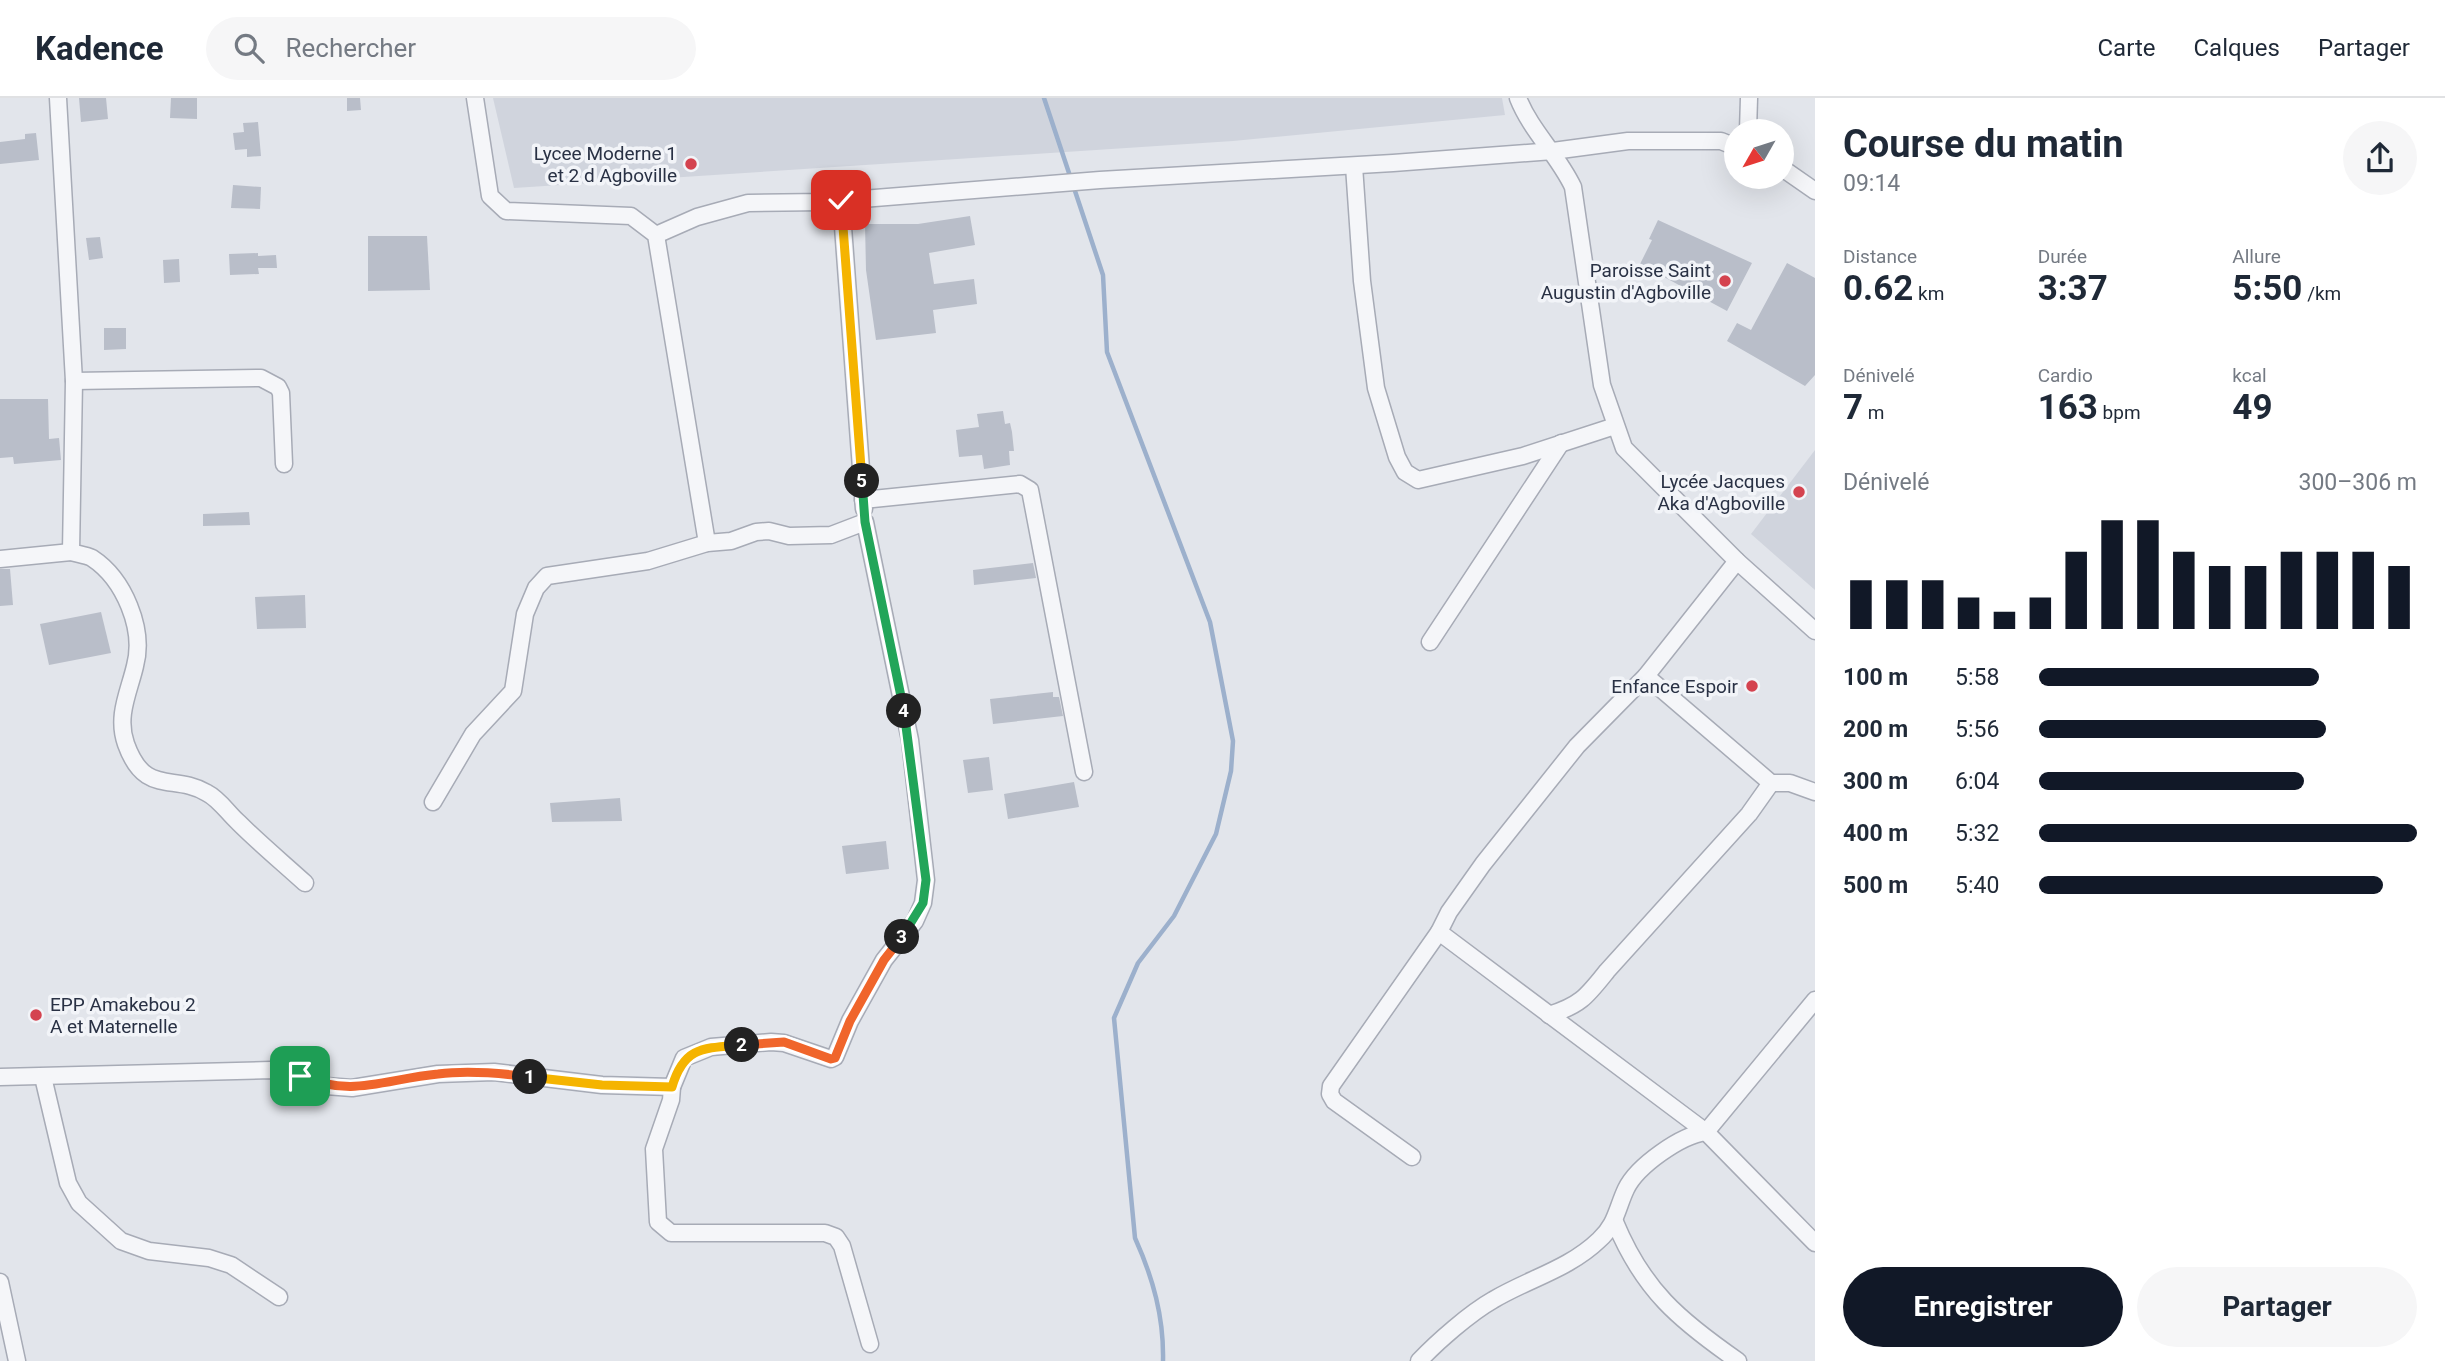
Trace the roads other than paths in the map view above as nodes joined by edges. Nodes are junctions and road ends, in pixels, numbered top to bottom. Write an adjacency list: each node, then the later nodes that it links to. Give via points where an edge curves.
1 (58, 98): 13 (street)
2 (475, 98): 12 (street, via 491,196 506,211 631,216)
3 (1518, 98): 7 (street)
4 (1749, 98): 5 (street)
5 (1748, 119)
6 (1724, 142): 7 (street, via 1628,141)
7 (1553, 151): 8 (street); 14 (street, via 1573,187 1602,385)
8 (1354, 166): 11 (street); 15 (street, via 1376,387 1405,472 1418,480)
9 (1794, 176): 10 (street)
10 (1815, 191)
11 (841, 200): 12 (street, via 748,203 697,217); 17 (street)
12 (656, 235): 19 (street)
13 (74, 382): 16 (street, via 261,378 281,393); 20 (street)
14 (1615, 426): 15 (street); 22 (street, via 1625,448)
15 (1561, 443): 24 (street)
16 (284, 464)
17 (863, 500): 18 (street); 26 (street, via 1020,484 1030,490)
18 (865, 522): 19 (street, via 831,535 789,536 769,531); 36 (street, via 910,740 926,880 923,903 884,960 835,1058 784,1042 711,1047 684,1058)
19 (707, 542): 29 (street, via 648,561 547,576 536,588 525,614 513,691 473,734)
20 (71, 552): 21 (street); 30 (street, via 91,558 128,602 136,636 136,664 122,721 135,762 157,780 207,792)
21 (0, 559)
22 (1737, 561): 23 (street); 25 (street)
23 (1815, 631)
24 (1430, 642)
25 (1646, 676): 27 (street); 31 (street, via 1577,747 1483,864)
26 (1084, 772)
27 (1771, 783): 28 (street, via 1790,783); 33 (street, via 1587,998)
28 (1815, 792)
29 (433, 802)
30 (305, 883)
31 (1439, 932): 33 (street); 38 (street, via 1331,1086 1330,1094)
32 (1815, 1000): 37 (street)
33 (1549, 1015): 37 (street)
34 (0, 1077): 35 (street)
35 (43, 1077): 36 (street, via 271,1070 288,1071 326,1086 352,1088 438,1074 494,1072 602,1085); 42 (street, via 68,1183 79,1203 100,1223 121,1241 149,1251 231,1265)
36 (672, 1087): 43 (street, via 654,1149 658,1222 664,1230 825,1233 836,1237)
37 (1706, 1132): 39 (street, via 1689,1134 1644,1167 1626,1187); 40 (street)
38 (1412, 1157)
39 (1615, 1222): 45 (street, via 1585,1252 1491,1300); 46 (street, via 1629,1256 1658,1297)
40 (1815, 1243)
41 (0, 1282): 44 (street)
42 (279, 1297)
43 (870, 1344)
44 (17, 1361)
45 (1419, 1361)
46 (1738, 1361)

